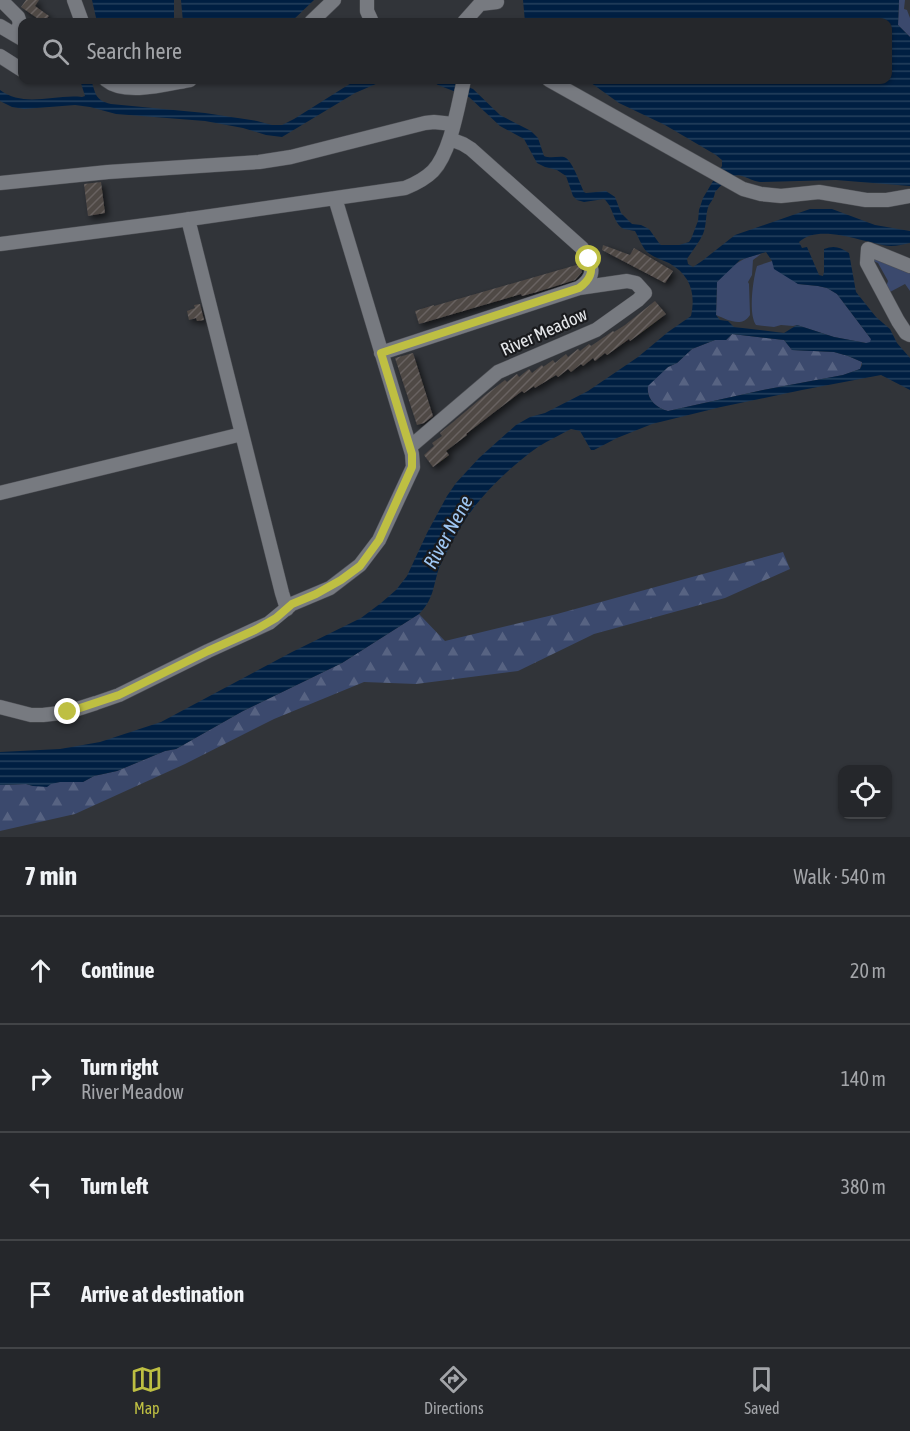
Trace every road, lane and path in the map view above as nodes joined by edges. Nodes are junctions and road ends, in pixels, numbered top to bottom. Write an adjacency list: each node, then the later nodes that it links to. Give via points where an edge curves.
1 (1, 0): 6 (street)
2 (74, 0): 7 (street)
3 (334, 0): 8 (street)
4 (367, 0): 9 (street)
5 (497, 2): 10 (street, via 480,4)
6 (18, 18)
7 (81, 18)
8 (315, 18)
9 (370, 18)
10 (468, 18)
11 (0, 26): 12 (street)
12 (18, 36)
13 (0, 56): 14 (street)
14 (18, 67)
15 (113, 84): 16 (street)
16 (166, 84)
17 (463, 84): 19 (street)
18 (556, 84): 22 (street, via 743,189 780,196 819,192 866,200)
19 (453, 124): 20 (street); 21 (street, via 425,123 259,162)
20 (450, 139): 23 (street, via 441,162 424,179 405,188); 27 (street, via 471,149 582,248 592,270 588,281)
21 (0, 183)
22 (910, 196)
23 (334, 198): 24 (street); 29 (street)
24 (188, 219): 25 (street); 30 (street)
25 (0, 243)
26 (910, 266): 28 (street, via 868,249 867,263 898,321)
27 (579, 288): 29 (street, River Meadow); 31 (street, River Meadow, via 627,281 636,283 645,293 596,330 498,372)
28 (910, 335)
29 (381, 353): 31 (street)
30 (242, 434): 32 (street); 33 (street)
31 (410, 447): 33 (street, via 410,473 367,558 330,588)
32 (0, 493)
33 (287, 609): 34 (street, via 255,630 96,704 43,716)
34 (0, 707)

